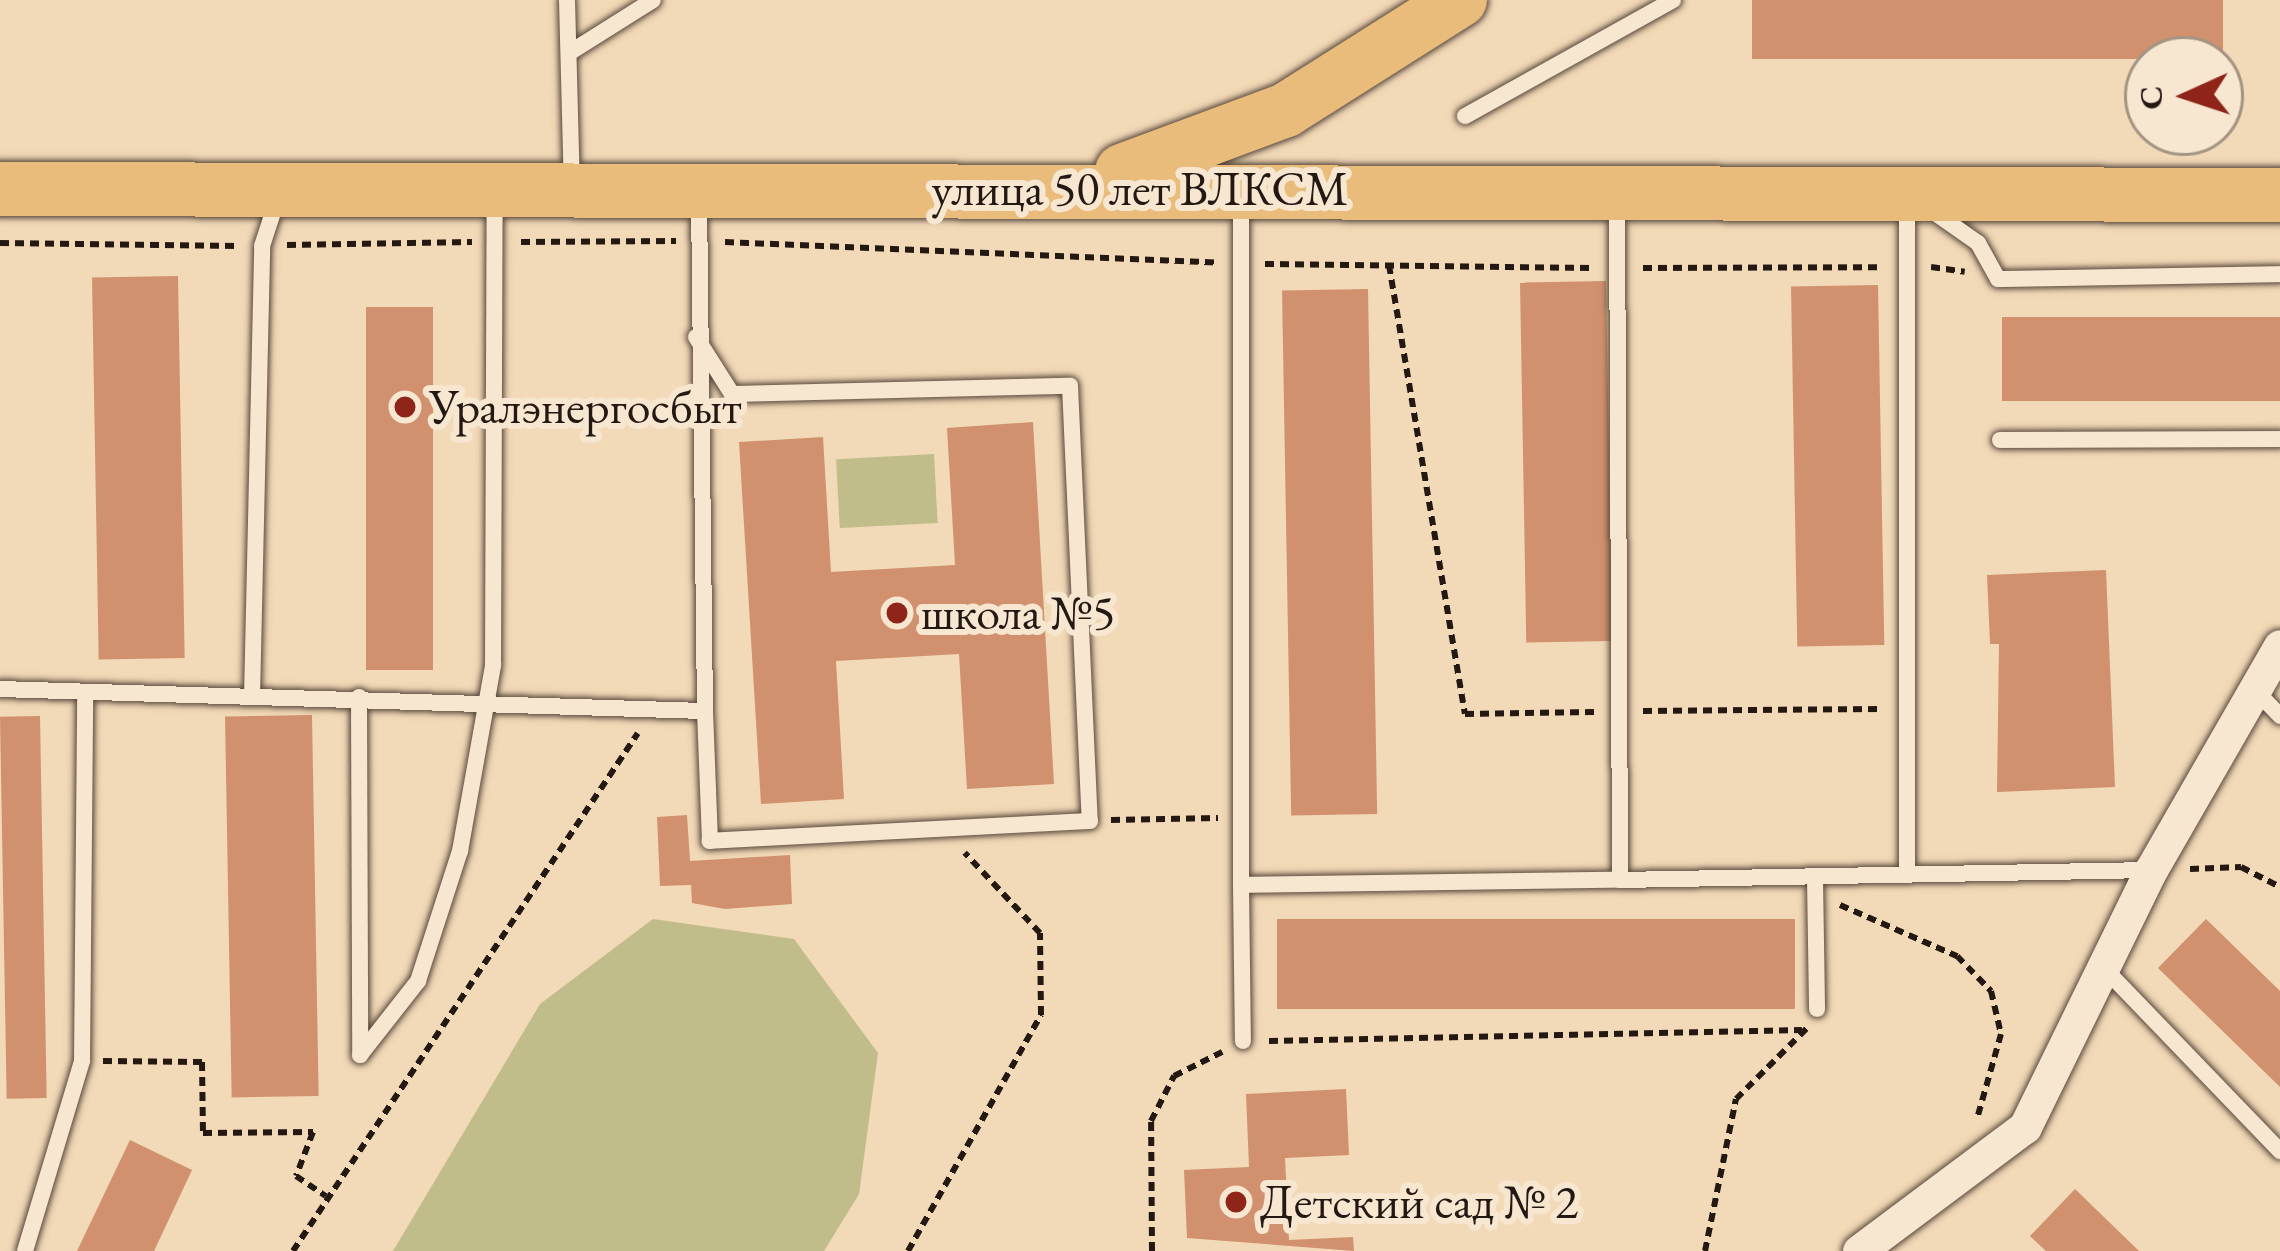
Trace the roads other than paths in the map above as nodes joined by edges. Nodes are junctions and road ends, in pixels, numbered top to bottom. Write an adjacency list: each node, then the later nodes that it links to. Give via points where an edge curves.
1 (567, 0): 5 (lane)
2 (653, 0): 5 (lane)
3 (1460, 0): 7 (main road, via 1286,110 1144,166)
4 (1673, 0): 6 (lane)
5 (568, 53): 11 (lane)
6 (1465, 116)
7 (1061, 185): 8 (main road, улица 50 лет ВЛКСМ); 16 (main road, улица 50 лет ВЛКСМ)
8 (1241, 188): 12 (main road, улица 50 лет ВЛКСМ); 33 (lane)
9 (0, 189): 10 (main road, улица 50 лет ВЛКСМ)
10 (280, 189): 15 (main road, улица 50 лет ВЛКСМ); 24 (lane, via 262,246)
11 (572, 190): 15 (main road, улица 50 лет ВЛКСМ); 16 (main road, улица 50 лет ВЛКСМ)
12 (1617, 192): 13 (main road, улица 50 лет ВЛКСМ); 32 (lane)
13 (1908, 194): 14 (main road, улица 50 лет ВЛКСМ); 17 (lane, via 1978,243 1998,279); 30 (lane)
14 (2280, 195)
15 (495, 216): 27 (lane, via 493,665)
16 (699, 216): 18 (lane)
17 (2280, 274)
18 (696, 337): 28 (lane); 28 (lane, via 732,394 1070,386 1090,821 710,842)
19 (2280, 439): 20 (lane)
20 (2000, 440)
21 (2280, 646): 26 (street)
22 (0, 689): 25 (lane)
23 (358, 697): 24 (lane); 27 (lane); 27 (lane, via 360,1055 418,981 460,851)
24 (252, 698): 25 (lane)
25 (85, 699): 39 (lane, via 82,1061)
26 (2269, 704): 29 (street)
27 (482, 709): 28 (lane)
28 (705, 711)
29 (2151, 870): 30 (lane); 34 (street)
30 (1907, 875): 31 (lane)
31 (1815, 878): 32 (lane); 35 (lane)
32 (1620, 880): 33 (lane)
33 (1241, 884): 36 (lane)
34 (2102, 965): 37 (lane); 38 (street, via 2025,1127)
35 (1817, 1009)
36 (1244, 1041)
37 (2280, 1151)
38 (1876, 1247)
39 (25, 1251)

